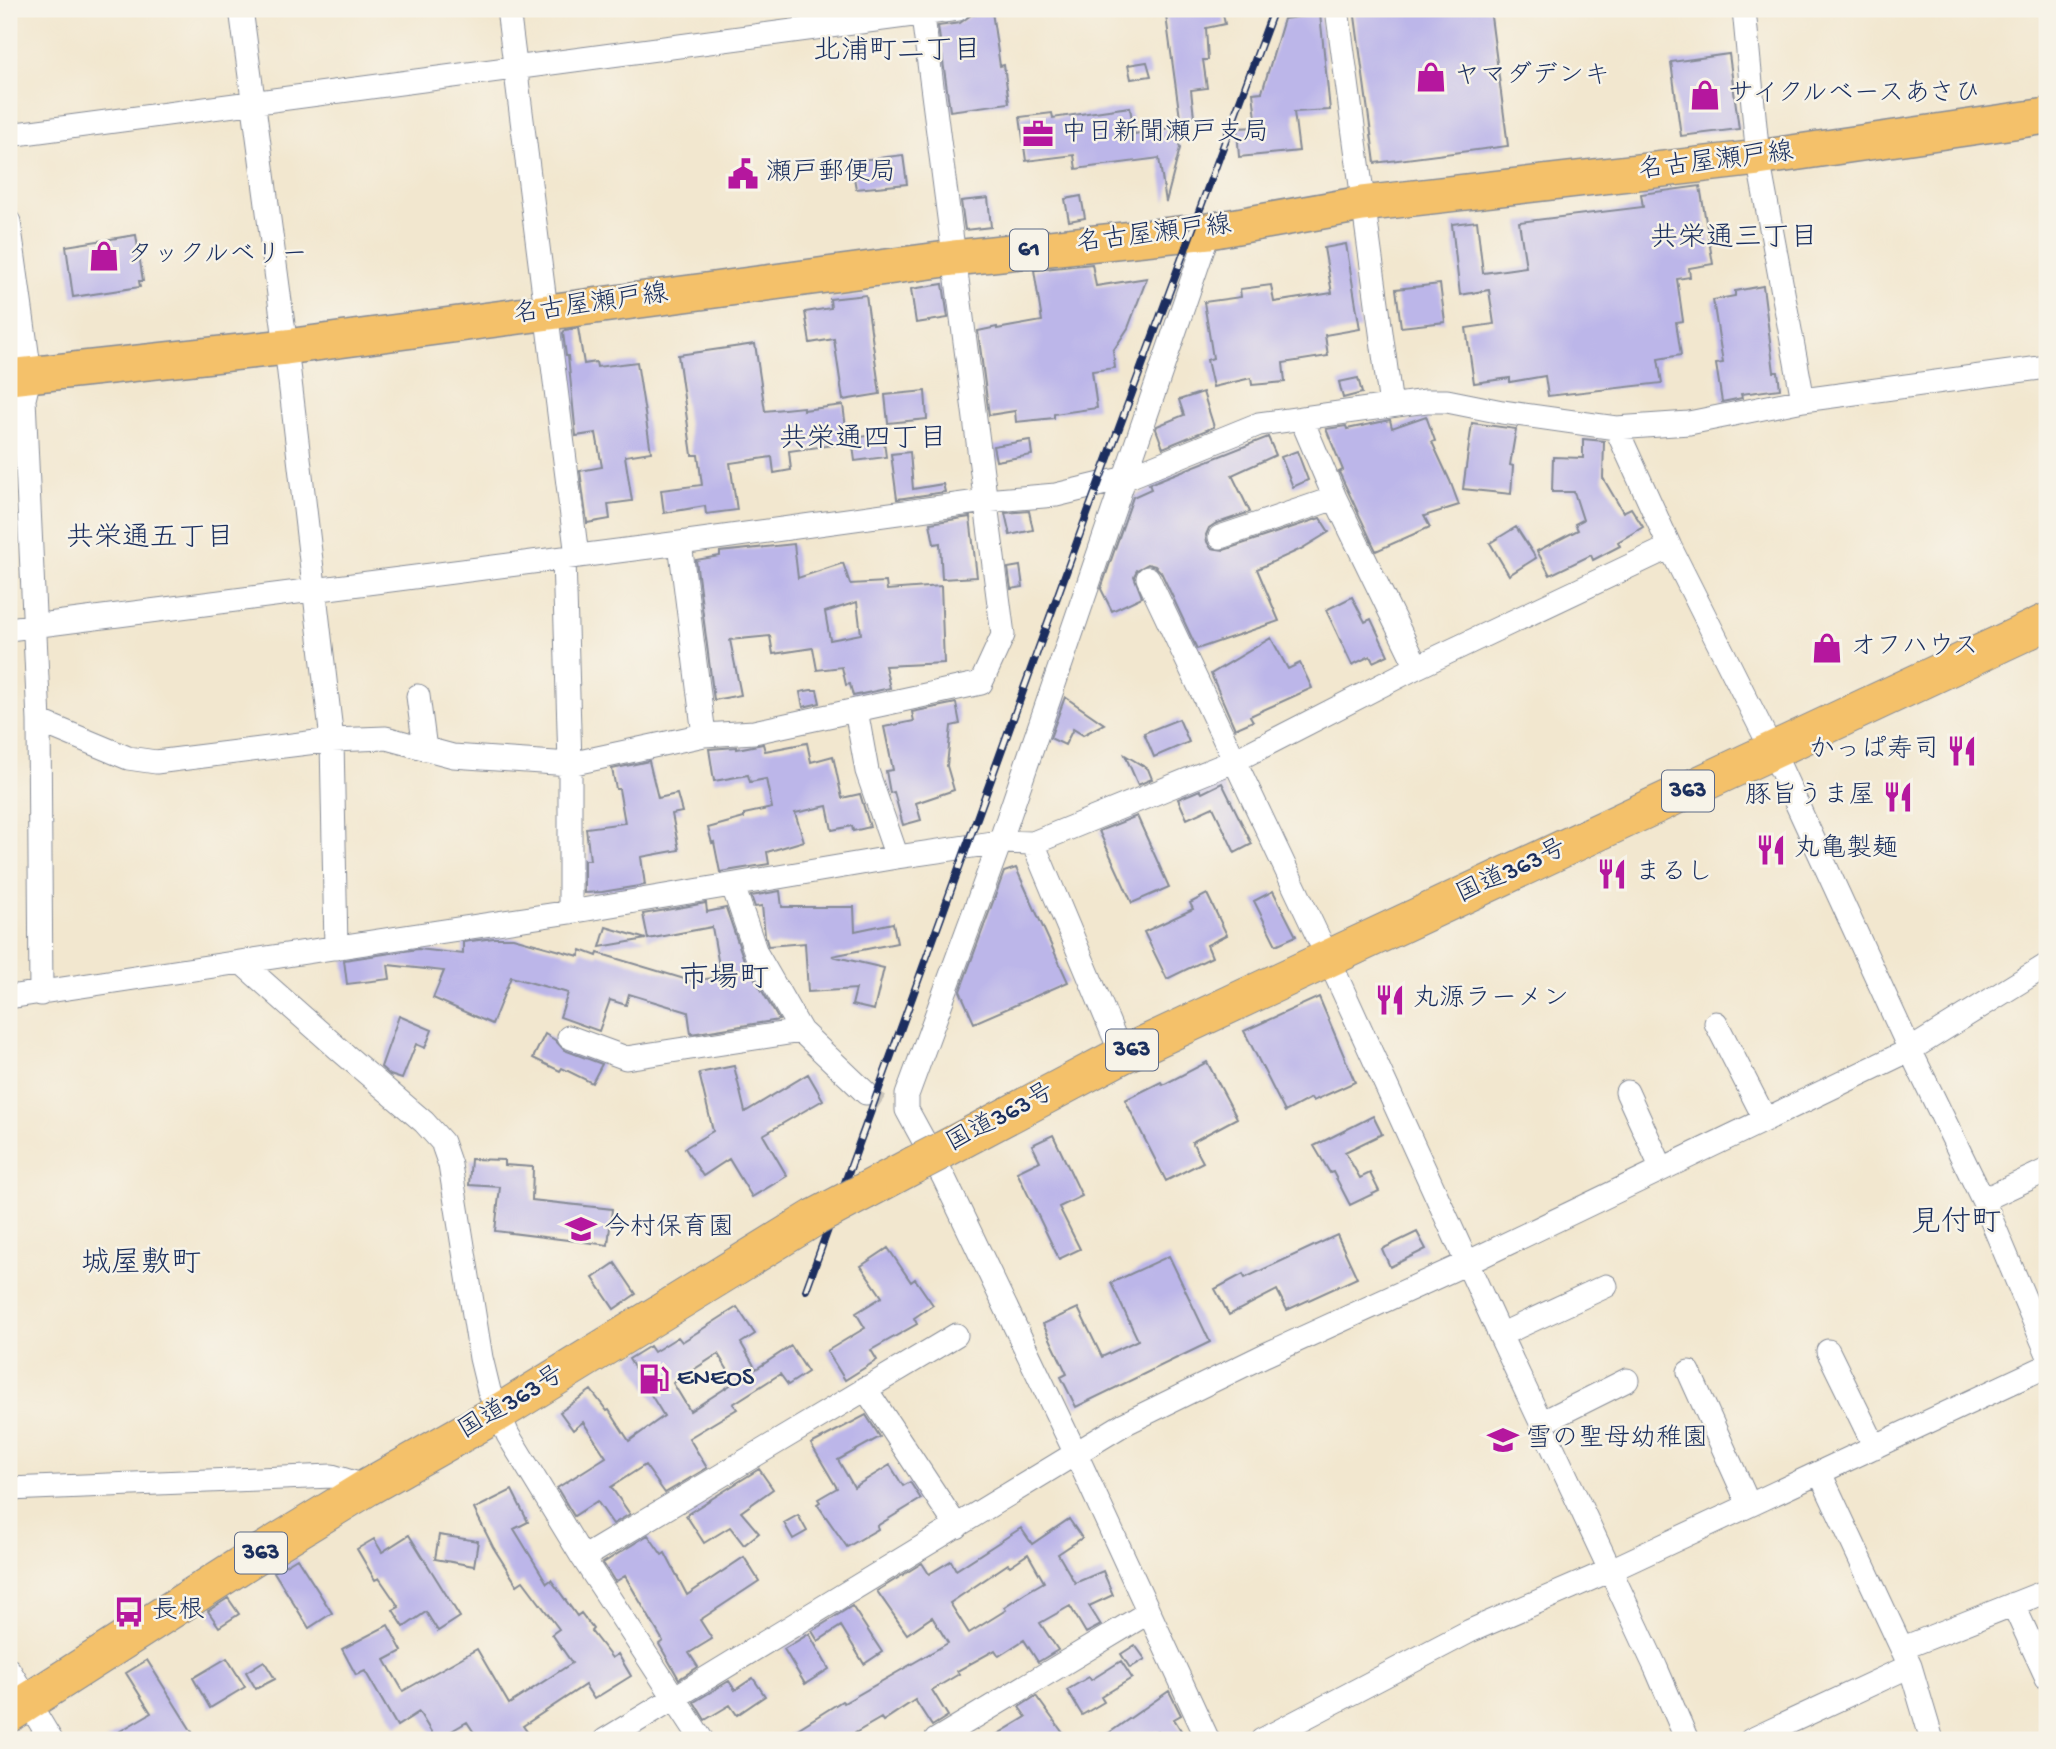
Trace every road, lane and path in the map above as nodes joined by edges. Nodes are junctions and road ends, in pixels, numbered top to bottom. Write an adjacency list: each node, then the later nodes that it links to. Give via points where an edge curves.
1 (241, 9): 8 (street)
2 (508, 9): 7 (street)
3 (958, 9): 6 (street)
4 (1337, 9): 12 (street)
5 (1744, 9): 11 (street)
6 (922, 11): 7 (street); 15 (street)
7 (515, 68): 8 (street); 16 (street)
8 (253, 104): 10 (street); 17 (street)
9 (2047, 116): 11 (main road, 名古屋瀬戸線 / 61)
10 (9, 135)
11 (1758, 159): 12 (main road, 名古屋瀬戸線 / 61); 20 (street)
12 (1362, 204): 14 (main road, 名古屋瀬戸線 / 61); 21 (street)
13 (9, 222): 19 (street)
14 (1209, 231): 15 (main road, 名古屋瀬戸線 / 61); 24 (street)
15 (954, 258): 16 (main road, 名古屋瀬戸線 / 61); 26 (street)
16 (547, 312): 17 (main road, 名古屋瀬戸線 / 61); 30 (street)
17 (286, 346): 19 (main road, 名古屋瀬戸線 / 61); 32 (street)
18 (2047, 366): 20 (street)
19 (19, 375): 34 (street)
20 (1803, 400): 23 (street, via 1689,423)
21 (1391, 406): 22 (street); 23 (street, via 1447,401)
22 (1301, 418): 24 (street, via 1259,424); 25 (street)
23 (1616, 428): 29 (street)
24 (1126, 478): 26 (street, via 1056,495); 46 (street)
25 (1335, 498): 27 (street); 36 (street)
26 (985, 501): 28 (street); 38 (street, via 1003,635 981,683)
27 (1220, 537)
28 (680, 543): 30 (street); 40 (street)
29 (1670, 547): 36 (street); 43 (street)
30 (571, 557): 32 (street); 45 (street)
31 (1148, 578): 44 (street)
32 (313, 588): 34 (street); 41 (street)
33 (2047, 622): 43 (highway, 国道363号 / 363)
34 (35, 625): 35 (street); 39 (street)
35 (9, 629)
36 (1417, 667): 44 (street)
37 (418, 696): 42 (street)
38 (856, 710): 40 (street, via 754,732); 48 (street, via 867,771)
39 (39, 721): 41 (street, via 128,758 156,762); 55 (street)
40 (704, 735): 45 (street)
41 (332, 740): 42 (street, via 386,738); 51 (street)
42 (425, 749): 45 (street, via 453,756)
43 (1773, 752): 52 (highway, 国道363号 / 363); 60 (street)
44 (1234, 761): 47 (street); 52 (street)
45 (570, 764): 50 (street)
46 (1000, 842): 47 (street); 48 (street); 81 (street, via 907,1095 907,1110)
47 (1033, 843): 61 (street)
48 (897, 857): 49 (street)
49 (733, 886): 50 (street); 58 (street, via 756,953)
50 (570, 912): 51 (street)
51 (336, 948): 53 (street)
52 (1328, 958): 61 (highway, 国道363号 / 363); 68 (street)
53 (242, 963): 55 (street); 78 (street, via 442,1142 450,1166 481,1358)
54 (2047, 965): 60 (street)
55 (41, 994): 56 (street)
56 (9, 997)
57 (1716, 1023): 64 (street)
58 (802, 1031): 59 (street, via 626,1058); 63 (street)
59 (569, 1037)
60 (1910, 1050): 64 (street); 67 (street)
61 (1122, 1055): 78 (highway, 国道363号 / 363, bridge, via 814,1218)
62 (1627, 1092): 65 (street)
63 (866, 1093)
64 (1765, 1119): 65 (street)
65 (1662, 1168): 68 (street)
66 (2047, 1170): 67 (street)
67 (1983, 1200): 73 (street)
68 (1467, 1263): 71 (street); 81 (street, via 1265,1355 1124,1424)
69 (1606, 1286): 71 (street)
70 (956, 1335): 77 (street)
71 (1500, 1335): 79 (street)
72 (1828, 1351): 80 (street)
73 (2047, 1352)
74 (2047, 1366): 80 (street)
75 (1689, 1372): 85 (street)
76 (1627, 1380): 79 (street)
77 (865, 1388): 86 (street); 87 (street)
78 (498, 1413): 83 (highway, 国道363号 / 363); 87 (street)
79 (1541, 1423): 88 (street)
80 (1875, 1447): 82 (street)
81 (1076, 1454): 86 (street); 91 (street)
82 (1819, 1473): 85 (street); 92 (street)
83 (368, 1487): 84 (street, via 331,1476); 96 (highway, 国道363号 / 363)
84 (9, 1489)
85 (1749, 1505): 88 (street)
86 (957, 1527): 95 (street)
87 (583, 1558): 95 (street)
88 (1611, 1570): 102 (street, via 1470,1631); 103 (street)
89 (2047, 1591): 90 (street)
90 (2012, 1604): 92 (street); 94 (street)
91 (1149, 1612): 100 (street); 101 (street)
92 (1906, 1657): 104 (street); 105 (street)
93 (9, 1670): 96 (street)
94 (2047, 1678)
95 (675, 1698): 98 (street); 99 (street)
96 (19, 1708): 97 (street)
97 (51, 1740)
98 (605, 1740)
99 (702, 1740)
100 (936, 1740)
101 (1208, 1740)
102 (1262, 1740)
103 (1686, 1740)
104 (1751, 1740)
105 (1932, 1740)

